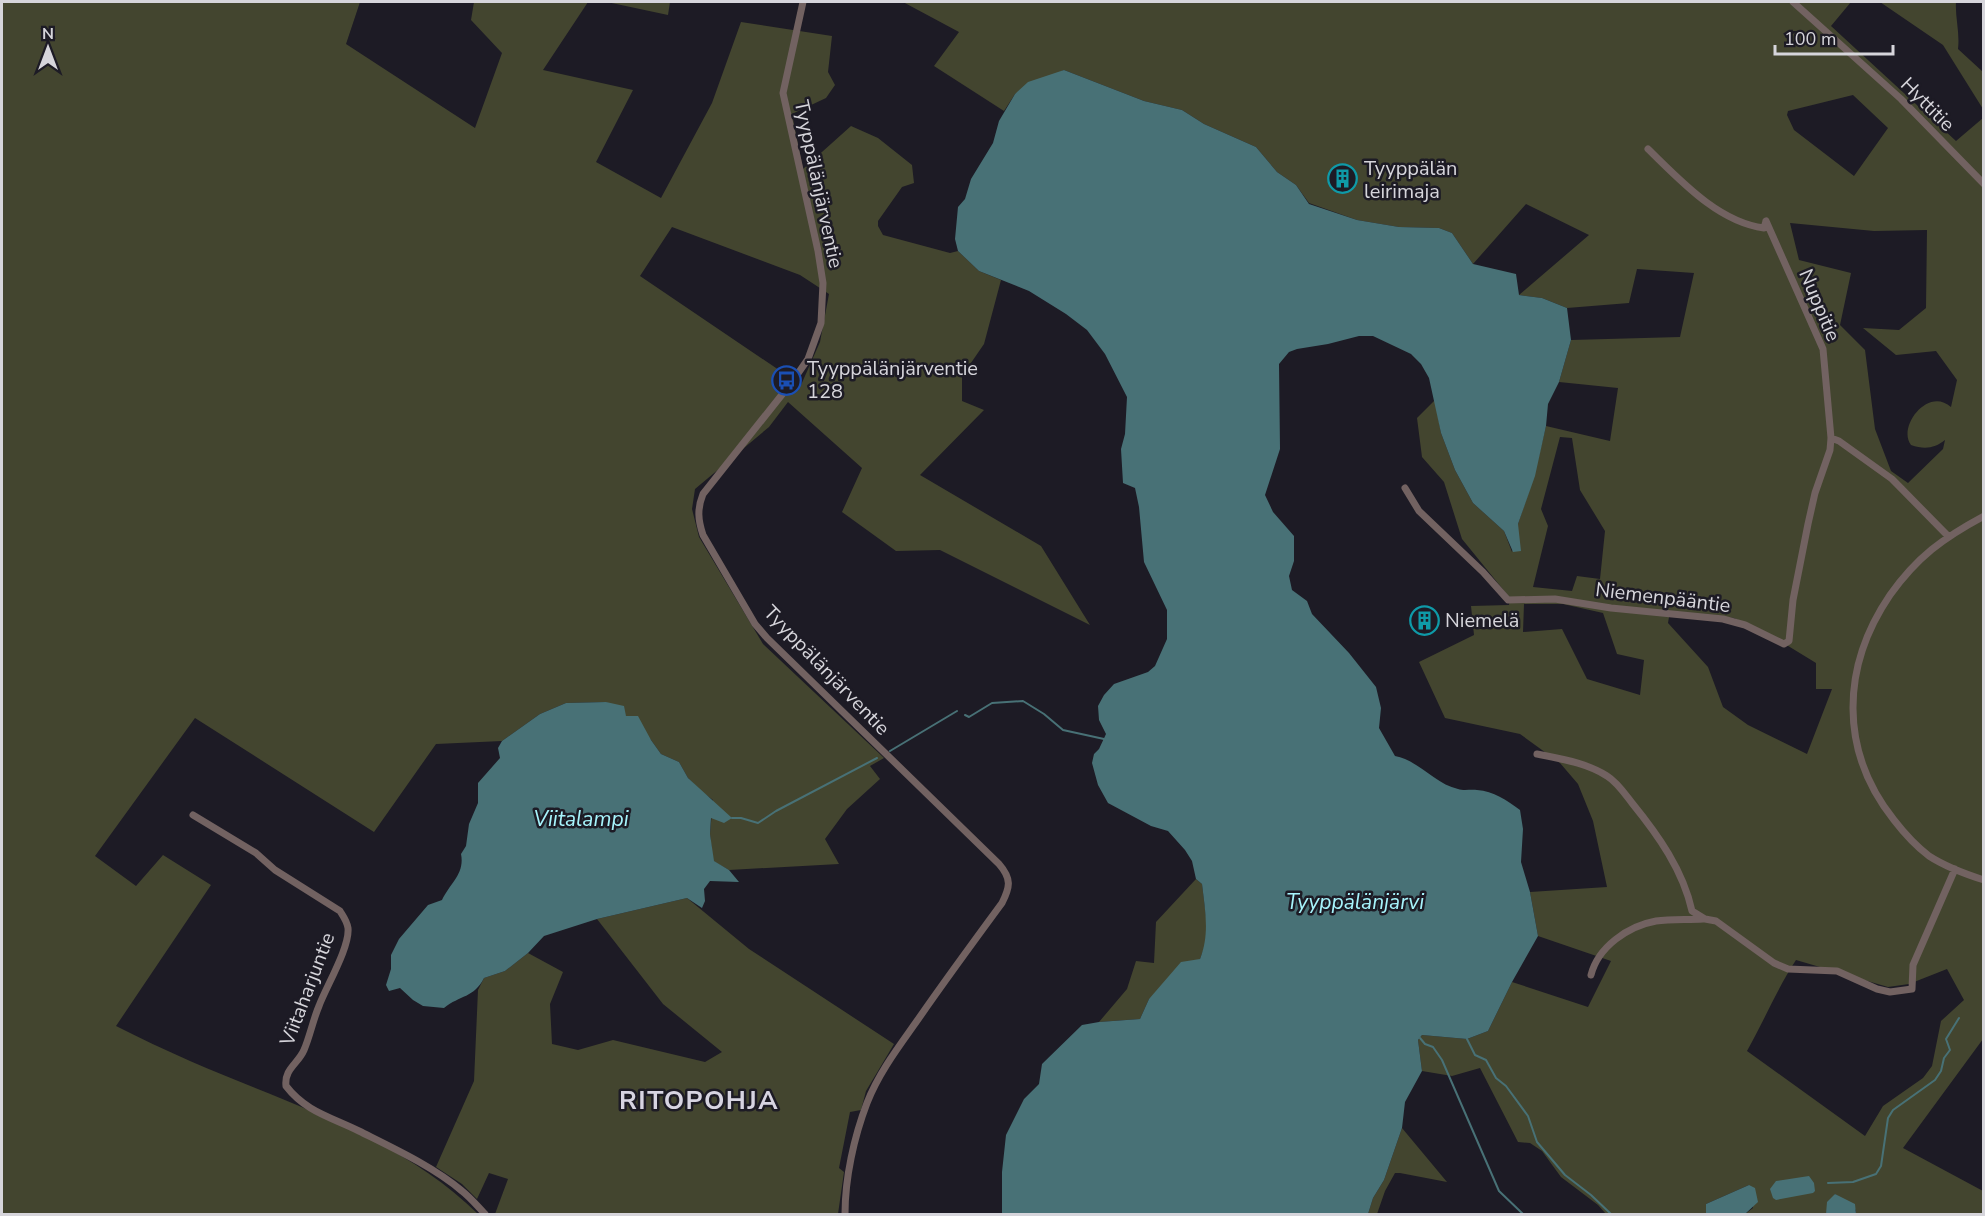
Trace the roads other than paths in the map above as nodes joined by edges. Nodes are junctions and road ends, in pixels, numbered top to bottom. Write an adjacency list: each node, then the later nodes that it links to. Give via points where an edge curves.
1 (803, 2): 16 (street, Tyyppälänjärventie, via 783,93 818,251 823,283 820,323 803,366 703,494 699,524 755,624 999,864 1009,881 1002,903 901,1042 871,1093 847,1181)
2 (1793, 2): 4 (street, Hyttitie, via 1901,99)
3 (1648, 149): 5 (street, Nuppitie, via 1716,209 1751,226 1764,228 1766,221 1823,350)
4 (1983, 184)
5 (1831, 438): 6 (street, Niemenpääntie, via 1808,524 1789,641 1784,644 1723,619 1562,600 1508,600 1419,511); 8 (street, via 1892,479)
6 (1405, 488)
7 (1983, 516): 8 (street)
8 (1948, 536): 11 (street, via 1912,568 1877,618 1857,668 1853,705 1858,751 1866,777 1881,804 1905,834 1929,855)
9 (1537, 754): 13 (street, via 1580,764 1610,777 1658,836 1674,864 1692,911)
10 (193, 815): 15 (street, Viitaharjuntie, via 256,853 275,870 340,911 346,920 348,928 340,956 303,1052 288,1070 286,1086 309,1108 337,1119 441,1176)
11 (1955, 869): 12 (street); 13 (street, via 1913,965 1912,990 1877,989 1837,971 1788,969 1716,921)
12 (1983, 880)
13 (1705, 919): 14 (street, via 1655,921 1631,930 1602,953)
14 (1591, 975)
15 (485, 1215)
16 (845, 1215)

